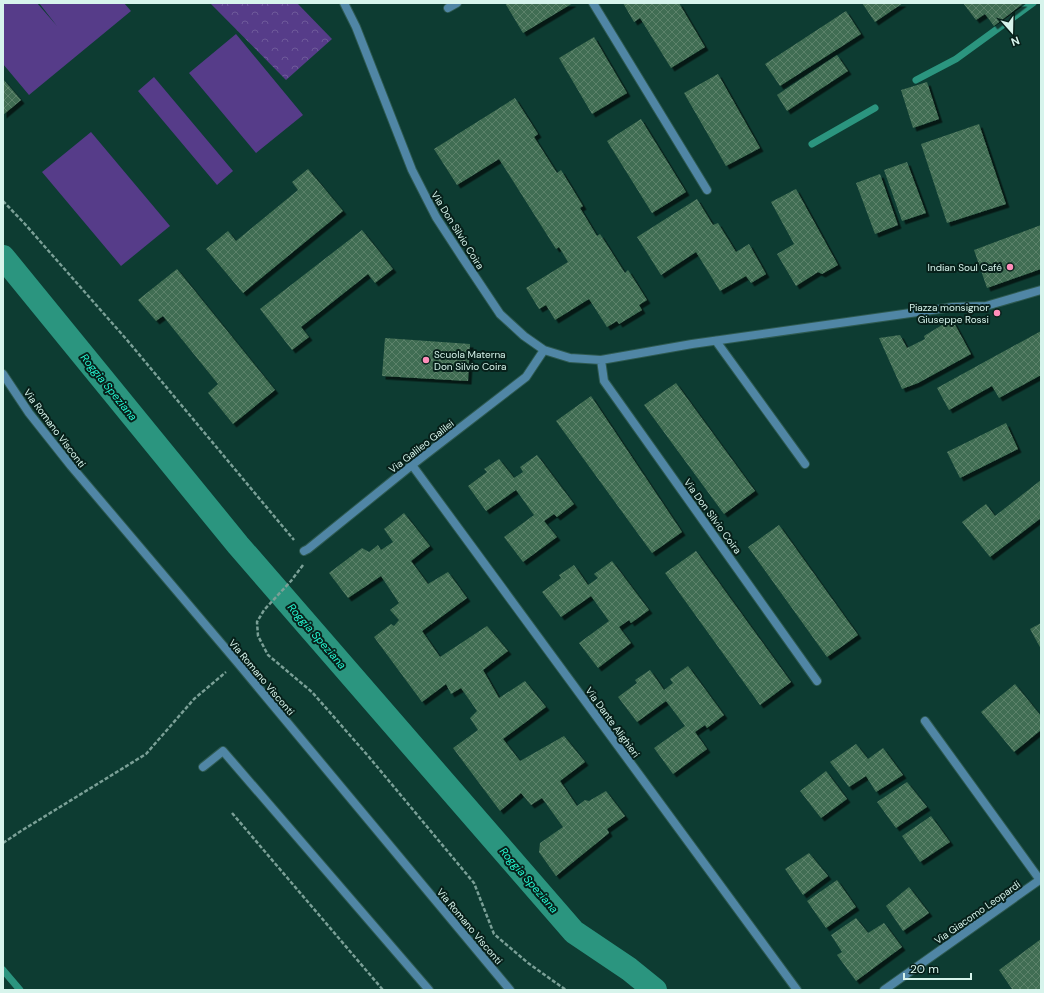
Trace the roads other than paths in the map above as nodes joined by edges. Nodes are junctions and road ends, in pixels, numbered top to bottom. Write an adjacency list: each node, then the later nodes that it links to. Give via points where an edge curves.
1 (344, 3): 8 (street, Via Don Silvio Coira, via 412,170 436,217 500,314)
2 (457, 3): 4 (street)
3 (593, 3): 5 (street)
4 (448, 8)
5 (707, 190)
6 (1041, 290): 7 (street, Via Don Silvio Coira, via 986,306 953,308)
7 (716, 341): 9 (street, Via Don Silvio Coira); 11 (street)
8 (544, 350): 9 (street, Via Don Silvio Coira, via 570,358); 12 (street, Via Galileo Galilei, via 526,377)
9 (601, 360): 14 (street, Via Don Silvio Coira, via 604,381)
10 (3, 374): 19 (street, Via Romano Visconti, via 29,413 71,466)
11 (805, 464)
12 (412, 465): 13 (street, Via Galileo Galilei); 20 (street, Via Dante Alighieri)
13 (304, 551)
14 (817, 681)
15 (926, 721): 17 (street)
16 (203, 767): 18 (street, via 223,751)
17 (1040, 879): 21 (street, Via Giacomo Leopardi)
18 (429, 990)
19 (510, 990)
20 (797, 990)
21 (884, 990)

